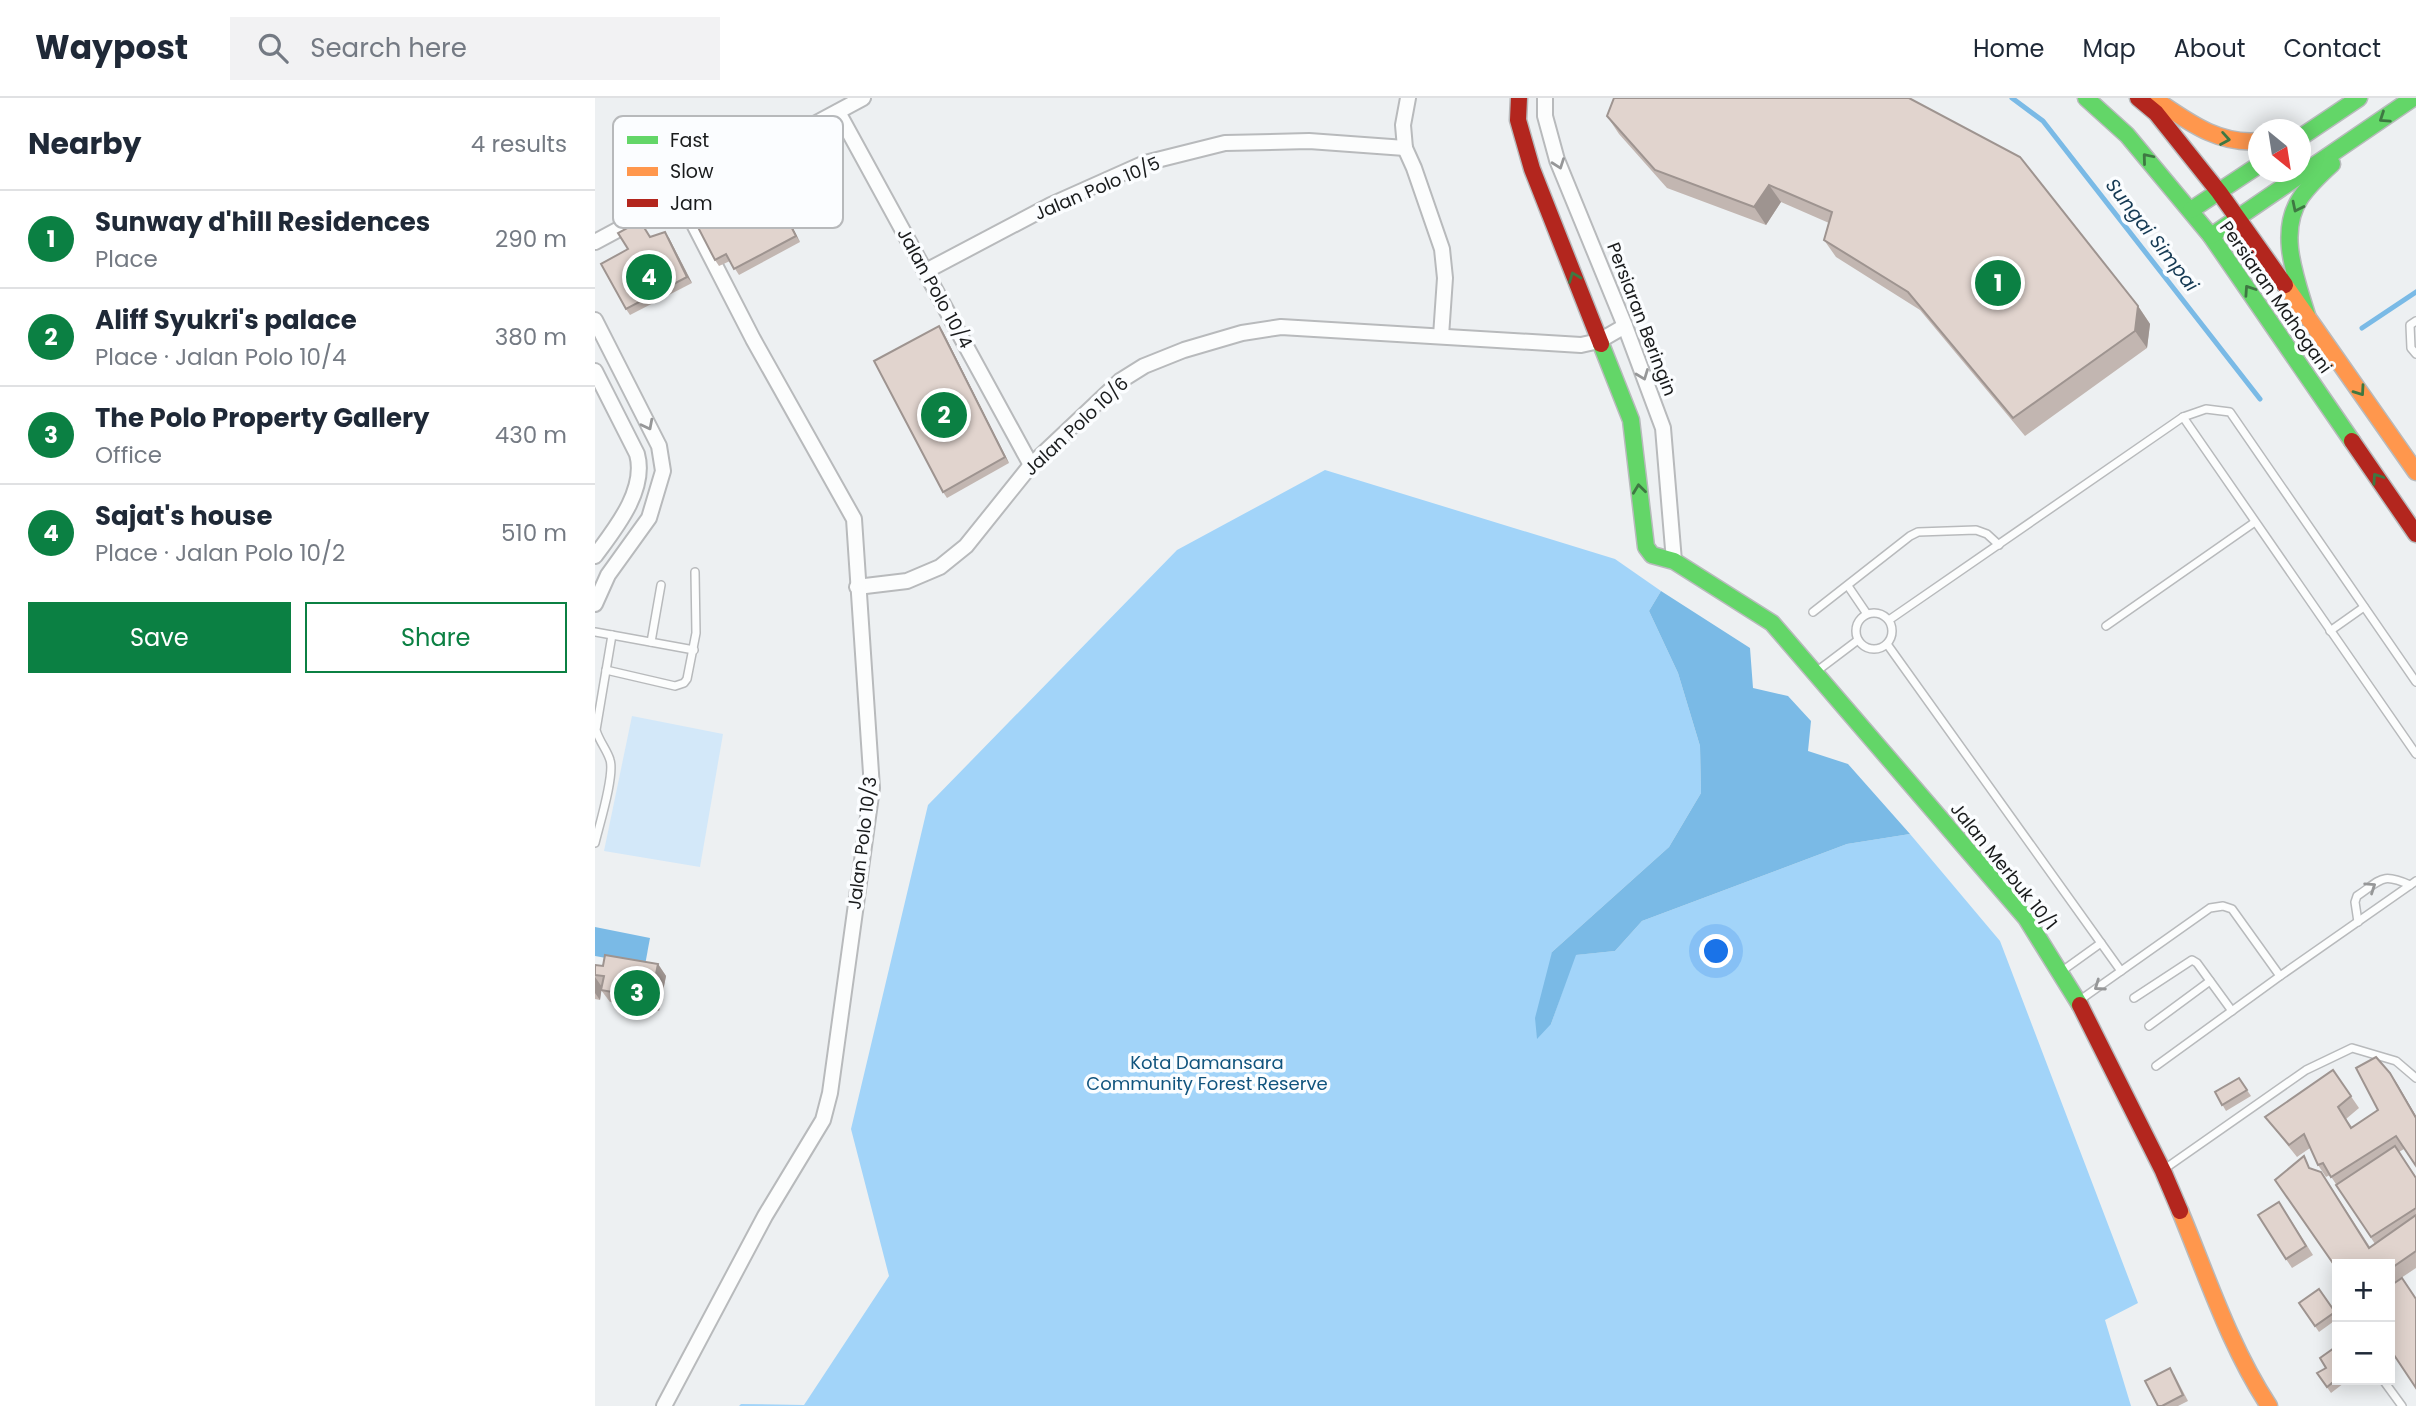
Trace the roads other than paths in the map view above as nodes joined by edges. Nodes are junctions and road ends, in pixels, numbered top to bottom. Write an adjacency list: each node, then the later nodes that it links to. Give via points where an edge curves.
1 (863, 98): 10 (street)
2 (1408, 98): 17 (street)
3 (1518, 98): 32 (main road, one-way to 3, via 1532,169 1518,120)
4 (1545, 98): 30 (street, Persiaran Beringin, one-way to 30, via 1557,160)
5 (2086, 98): 20 (main road, Persiaran Mahogani, one-way to 5, via 2127,135)
6 (2138, 98): 19 (main road, Persiaran Mahogani)
7 (2153, 98): 16 (main road, one-way to 16, via 2212,136)
8 (2359, 98): 14 (main road)
9 (2413, 99): 15 (main road, one-way to 15)
10 (838, 111): 11 (street); 12 (street, Jalan Polo 10/4)
11 (829, 116)
12 (841, 116)
13 (843, 120): 26 (street, Jalan Polo 10/4)
14 (2311, 129)
15 (2357, 136): 21 (main road); 27 (main road, one-way to 27, via 2300,198 2289,225 2290,257)
16 (2248, 143)
17 (1405, 148): 26 (street, Jalan Polo 10/5, via 1309,141 1225,143 1145,163 1051,205); 31 (street, via 1442,249)
18 (2248, 172): 19 (main road)
19 (2219, 192): 20 (main road); 21 (main road, Persiaran Mahogani)
20 (2191, 210): 24 (main road, Persiaran Mahogani)
21 (2238, 218): 24 (main road); 27 (main road, Persiaran Mahogani)
22 (621, 228): 25 (street)
23 (696, 228): 48 (street, Jalan Polo 10/3, via 854,519)
24 (2211, 236): 41 (main road, Persiaran Mahogani, one-way to 24)
25 (595, 242)
26 (926, 271): 38 (street, Jalan Polo 10/4)
27 (2308, 315): 39 (main road, Persiaran Mahogani, one-way to 39)
28 (595, 320): 35 (street)
29 (2416, 321): 33 (lane, via 2410,325 2411,348)
30 (1625, 326): 32 (street, Jalan Polo 10/6); 44 (street, Persiaran Beringin, one-way to 44, via 1663,428)
31 (1441, 336): 32 (street, Jalan Polo 10/6, via 1581,345); 38 (street, Jalan Polo 10/6, via 1282,327 1184,350 1120,381)
32 (1599, 341): 44 (main road, Jalan Merbuk 10/1, one-way to 32, via 1652,555 1646,547 1631,420)
33 (2416, 354)
34 (595, 371): 36 (street)
35 (627, 384): 36 (street); 49 (street, one-way to 49, via 659,446 663,471 649,518 608,575)
36 (607, 395): 43 (street, via 638,454 640,469 628,508)
37 (2183, 417): 40 (lane); 42 (lane); 50 (lane, via 2206,409 2230,412)
38 (1031, 465): 48 (street, Jalan Polo 10/6, via 966,546 940,567 907,581)
39 (2416, 472)
40 (2255, 522): 54 (lane); 55 (lane)
41 (2416, 534)
42 (1999, 545): 47 (lane, via 1976,530 1918,532); 53 (lane)
43 (595, 556)
44 (1674, 561): 63 (main road, Jalan Merbuk 10/1, via 1772,623)
45 (695, 572): 61 (lane)
46 (661, 585): 59 (lane)
47 (1848, 586): 51 (lane); 52 (lane)
48 (857, 587): 82 (street, Jalan Polo 10/3, via 872,788 830,1093 823,1120 765,1216)
49 (595, 604)
50 (2364, 607): 55 (lane); 64 (lane)
51 (1814, 612)
52 (1867, 614): 53 (lane, via 1879,613); 58 (lane, via 1858,623)
53 (1889, 620): 60 (lane, via 1892,632)
54 (2106, 626)
55 (2330, 631): 65 (lane)
56 (595, 632): 57 (lane)
57 (612, 635): 59 (lane); 62 (lane)
58 (1858, 640): 60 (lane, via 1872,649); 63 (lane)
59 (651, 642): 61 (lane)
60 (1887, 644): 69 (lane)
61 (694, 650): 62 (lane, via 684,684 675,686)
62 (606, 670): 66 (lane, via 596,730 611,772)
63 (1815, 673): 71 (main road, Jalan Merbuk 10/1, via 2026,918)
64 (2416, 682)
65 (2416, 754)
66 (595, 844)
67 (2413, 883): 68 (lane); 68 (lane, one-way to 67, via 2357,897 2384,878)
68 (2358, 922): 72 (lane)
69 (2101, 943): 70 (lane); 71 (lane)
70 (2121, 971): 72 (lane, via 2210,908 2223,906 2232,909); 75 (lane, one-way to 75)
71 (2061, 972): 75 (main road, Jalan Merbuk 10/1)
72 (2280, 976): 76 (lane)
73 (2210, 981): 74 (lane, via 2192,960); 76 (lane); 77 (lane)
74 (2134, 998)
75 (2078, 1001): 80 (main road, Jalan Merbuk 10/1)
76 (2232, 1011): 78 (lane)
77 (2149, 1026)
78 (2156, 1066)
79 (2416, 1077): 80 (lane, via 2396,1061 2352,1048 2306,1070)
80 (2163, 1171): 83 (main road, Jalan Merbuk 10/1, via 2225,1320)
81 (2387, 1385): 84 (lane)
82 (664, 1406)
83 (2269, 1406)
84 (2402, 1406)

